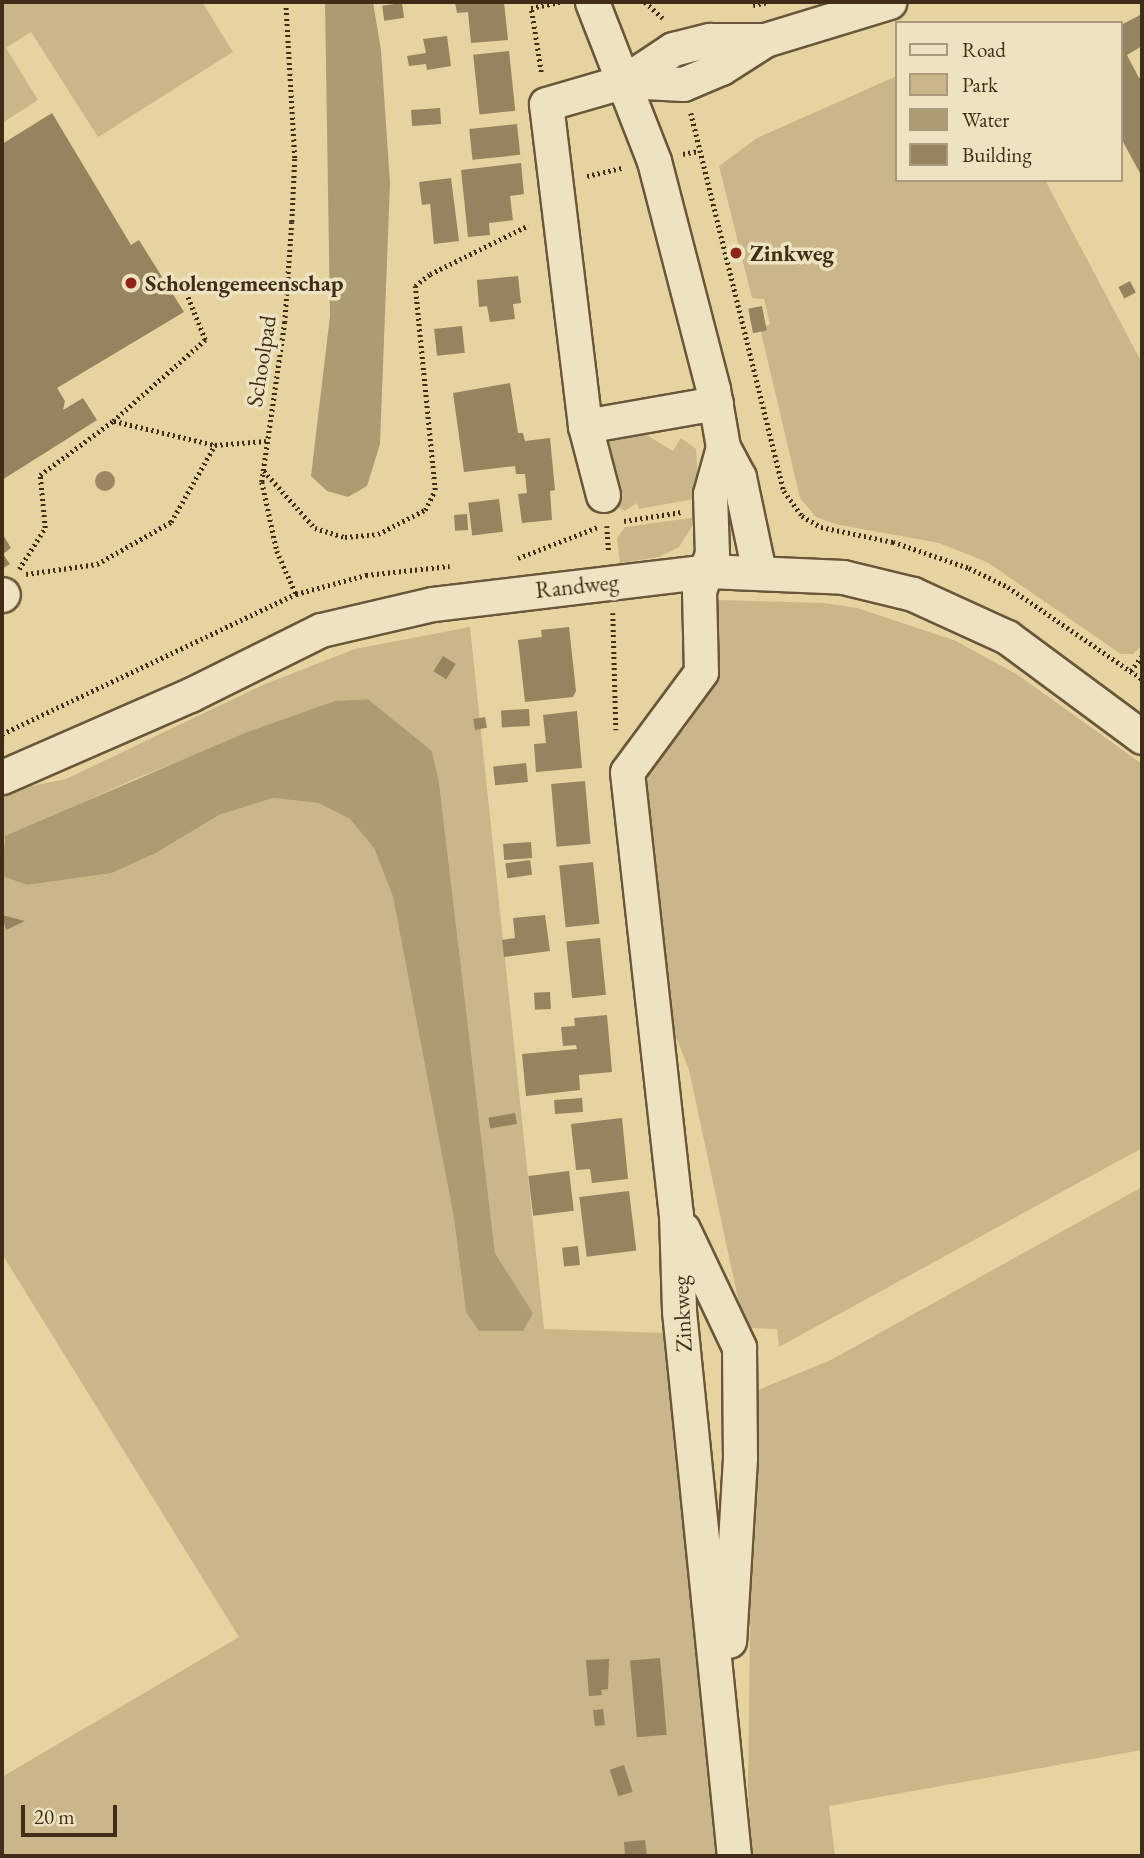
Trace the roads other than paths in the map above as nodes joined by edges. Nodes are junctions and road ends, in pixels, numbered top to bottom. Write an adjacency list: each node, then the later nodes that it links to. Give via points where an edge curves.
1 (592, 2): 3 (street)
2 (889, 2): 3 (street, via 765,40 721,68 683,84)
3 (625, 81): 4 (street, via 654,160); 5 (street, via 546,104)
4 (716, 403): 5 (street); 6 (street)
5 (585, 426): 7 (street)
6 (723, 447): 8 (street, via 710,494 712,553); 9 (street, via 739,477)
7 (603, 495)
8 (708, 571): 9 (street, Randweg); 11 (street, Randweg, via 433,604 321,631 190,695); 12 (street, Zinkweg, via 699,591 701,671 627,772)
9 (759, 572): 10 (street, Randweg, via 843,577 913,594 1007,637)
10 (1142, 737)
11 (2, 777)
12 (676, 1214): 13 (street, Zinkweg, via 679,1311); 13 (street, via 739,1347 740,1458)
13 (723, 1742): 14 (street, Zinkweg)
14 (734, 1856)

